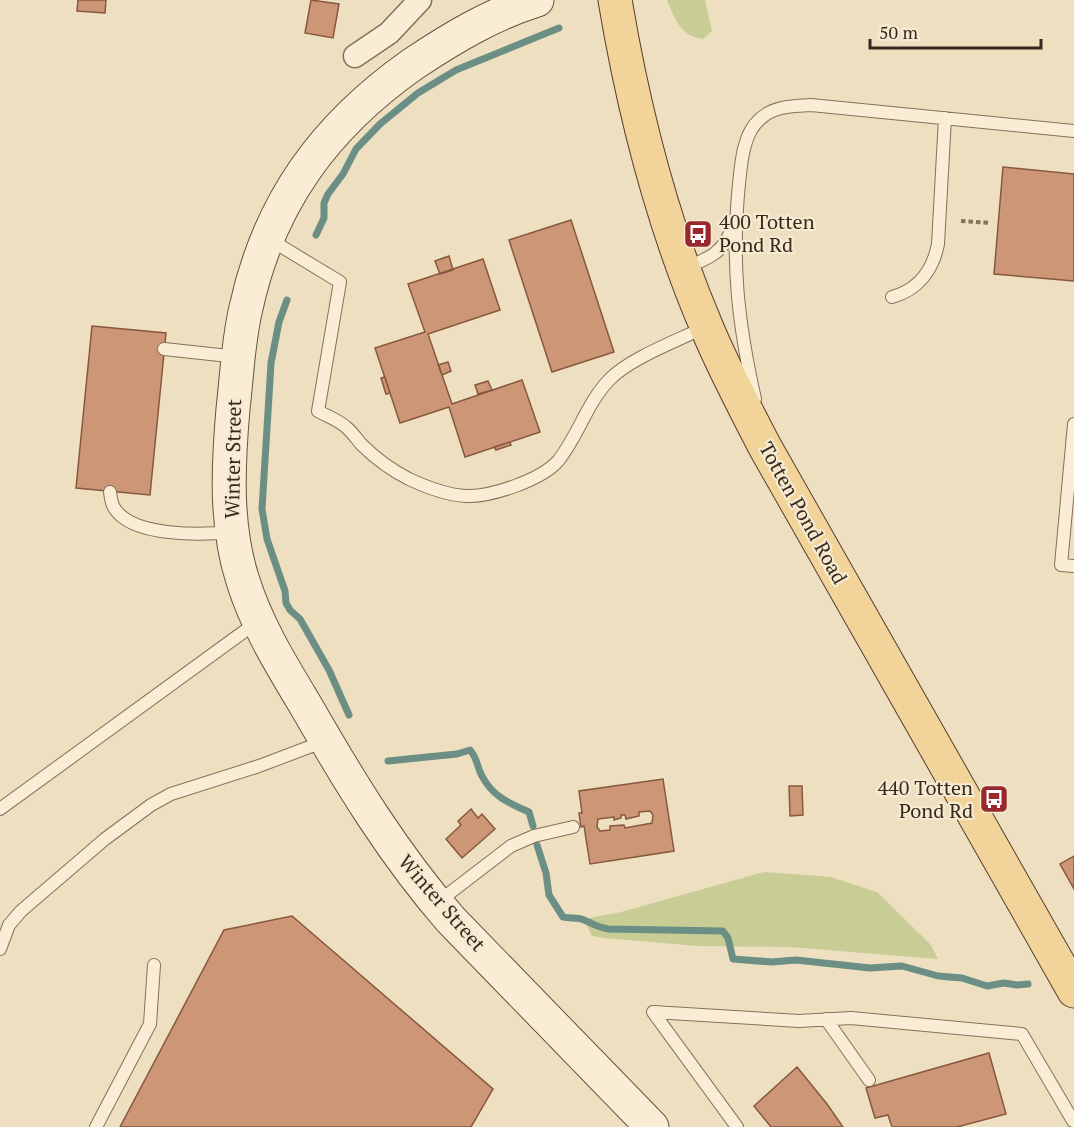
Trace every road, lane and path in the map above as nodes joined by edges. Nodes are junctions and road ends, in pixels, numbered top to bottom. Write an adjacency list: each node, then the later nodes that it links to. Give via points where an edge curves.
1 (420, 0): 4 (street, via 389,33)
2 (537, 0): 10 (street, Winter Street, via 496,16 434,50 358,108 313,156)
3 (615, 0): 11 (main road, Totten Pond Road, via 639,124)
4 (355, 56)
5 (945, 118): 6 (lane); 7 (lane, via 811,105 772,110 758,120 749,135); 12 (lane, via 935,260 914,287)
6 (1074, 131)
7 (735, 217): 11 (lane, via 721,250 708,260); 17 (lane, via 739,319)
8 (960, 221): 9 (path)
9 (990, 223)
10 (268, 239): 13 (lane, via 340,282 318,411 342,424 369,452 395,471 458,495 492,492 549,470 568,447 609,380 630,364); 15 (street, Winter Street, via 246,307)
11 (683, 269): 13 (main road, Totten Pond Road)
12 (892, 297)
13 (706, 327): 17 (main road, Totten Pond Road)
14 (164, 349): 15 (lane)
15 (238, 357): 19 (street, Winter Street, via 230,483)
16 (1074, 424): 20 (lane, via 1061,565)
17 (765, 447): 28 (main road, Totten Pond Road)
18 (110, 492): 19 (lane, via 117,512 136,524 179,534)
19 (232, 532): 21 (street, Winter Street, via 242,579)
20 (1074, 567)
21 (258, 621): 22 (street, Winter Street); 23 (lane)
22 (326, 740): 25 (street, Winter Street, via 380,827); 26 (lane, via 171,794 151,805 21,911 9,925)
23 (0, 808)
24 (573, 827): 25 (lane, via 511,846)
25 (437, 903): 33 (street, Winter Street)
26 (0, 949)
27 (154, 965): 32 (lane, via 150,1024)
28 (1074, 991)
29 (826, 1019): 30 (lane); 31 (lane, via 1022,1034); 34 (lane, via 792,1021 652,1012)
30 (869, 1080)
31 (1070, 1123)
32 (96, 1127)
33 (652, 1127)
34 (737, 1127)

